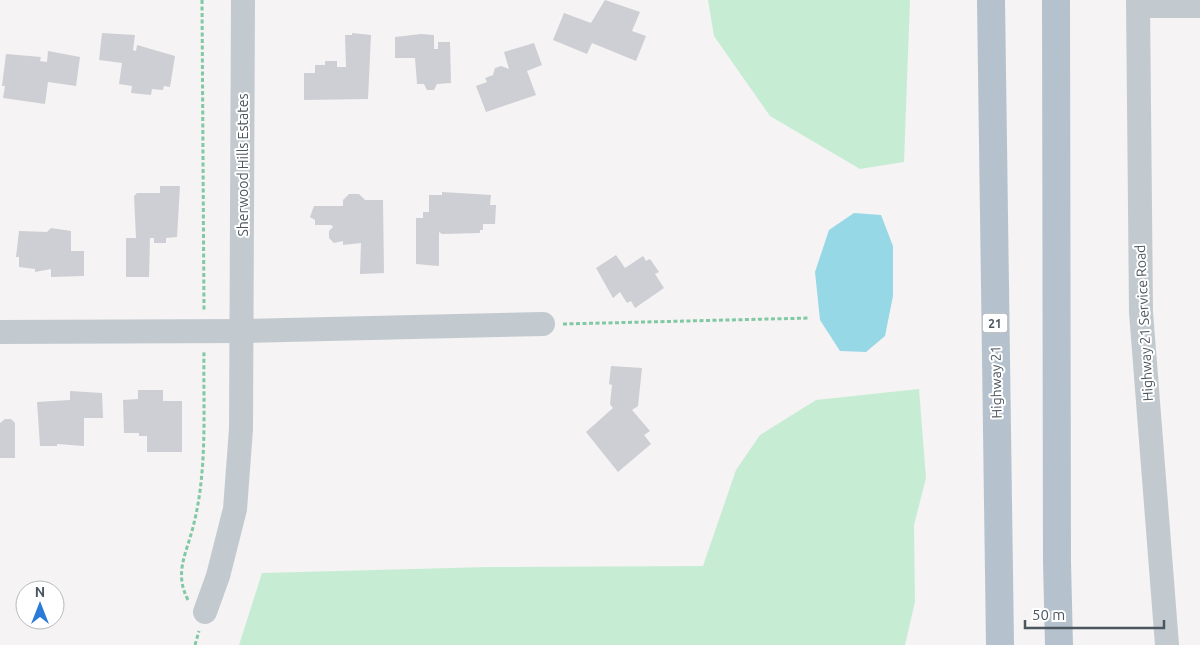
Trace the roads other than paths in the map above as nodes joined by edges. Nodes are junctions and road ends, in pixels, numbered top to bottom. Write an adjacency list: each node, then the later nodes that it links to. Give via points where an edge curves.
1 (244, 0): 7 (street, Sherwood Hills Estates)
2 (991, 0): 10 (main road, Highway 21 / 21)
3 (1056, 0): 11 (main road)
4 (1138, 3): 5 (street); 12 (street, Highway 21 Service Road, via 1141,312)
5 (1200, 6)
6 (543, 324): 7 (street)
7 (243, 331): 8 (street); 9 (street, Sherwood Hills Estates, via 235,509)
8 (0, 332)
9 (205, 612)
10 (1000, 645)
11 (1059, 645)
12 (1167, 645)

